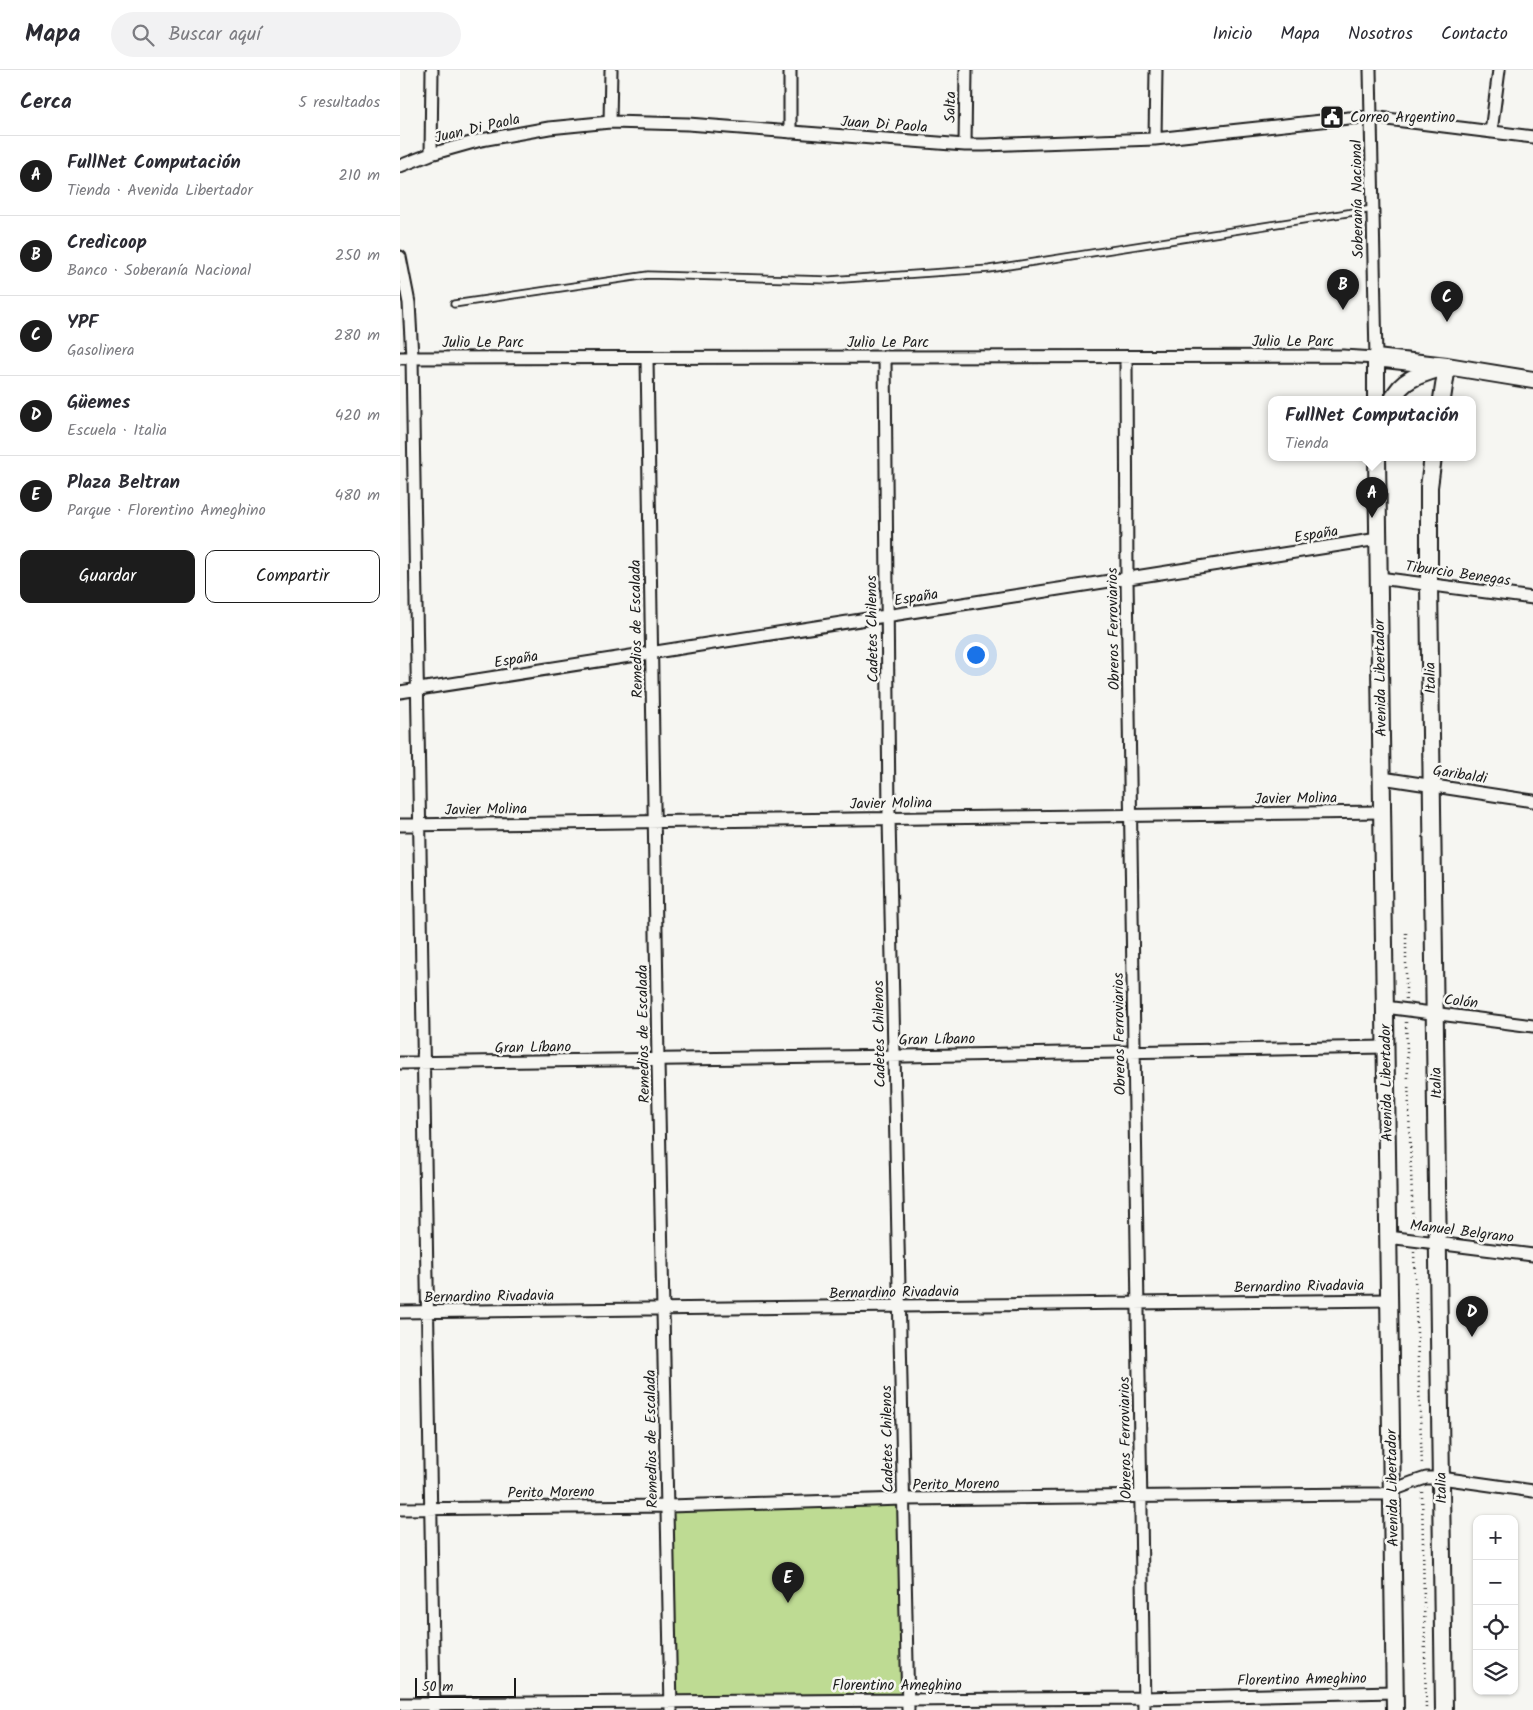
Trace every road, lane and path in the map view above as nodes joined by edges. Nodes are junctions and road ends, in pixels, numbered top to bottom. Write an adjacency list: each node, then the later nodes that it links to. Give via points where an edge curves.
1 (432, 70): 15 (street)
2 (611, 70): 9 (street)
3 (790, 70): 10 (street)
4 (966, 70): 14 (street, Salta)
5 (1156, 70): 13 (street)
6 (1370, 70): 8 (street, Soberanía Nacional)
7 (1500, 70): 11 (street)
8 (1371, 118): 11 (street, Juan Di Paola); 13 (street, Juan Di Paola); 17 (street, Soberanía Nacional)
9 (610, 122): 10 (street, Juan Di Paola); 15 (street, Juan Di Paola, via 510,134)
10 (790, 132): 14 (street, Juan Di Paola)
11 (1491, 132): 12 (street, Juan Di Paola)
12 (1533, 137)
13 (1155, 139): 14 (street, Juan Di Paola)
14 (964, 145)
15 (431, 154): 16 (street, Juan Di Paola)
16 (400, 166)
17 (1372, 209): 19 (lane, via 989,269 829,280 648,275); 25 (street, Soberanía Nacional)
18 (400, 257): 21 (street, via 409,303)
19 (454, 304)
20 (1126, 356): 22 (street, Julio Le Parc); 25 (street, Julio Le Parc); 35 (street, Obreros Ferroviarios)
21 (412, 357): 23 (street, Julio Le Parc); 24 (street, Julio Le Parc); 40 (street)
22 (885, 357): 24 (street, Julio Le Parc); 38 (street, Cadetes Chilenos)
23 (400, 358)
24 (647, 358): 39 (street, Remedios de Escalada)
25 (1376, 358): 26 (main road); 28 (main road)
26 (1447, 366): 27 (main road); 29 (main road, via 1403,383); 30 (main road)
27 (1533, 380)
28 (1376, 396)
29 (1394, 396)
30 (1442, 396)
31 (1377, 461): 33 (main road, Avenida Libertador)
32 (1432, 461): 36 (main road, Italia, via 1429,487)
33 (1378, 539): 34 (main road, Avenida Libertador); 35 (street, España)
34 (1379, 578): 36 (street, Tiburcio Benegas); 42 (main road, Avenida Libertador)
35 (1127, 579): 38 (street, España); 46 (street, Obreros Ferroviarios)
36 (1429, 584): 37 (street, Tiburcio Benegas); 43 (main road, Italia)
37 (1533, 598)
38 (887, 616): 39 (street, España); 47 (street, Cadetes Chilenos)
39 (652, 653): 40 (street, España); 48 (street, Remedios de Escalada)
40 (417, 690): 41 (street, España); 50 (street)
41 (400, 692)
42 (1382, 778): 43 (street, Garibaldi); 45 (main road, Avenida Libertador)
43 (1432, 785): 44 (street, Garibaldi); 54 (main road, Italia)
44 (1533, 801)
45 (1382, 812): 46 (street, Javier Molina); 52 (main road, Avenida Libertador)
46 (1131, 815): 47 (street, Javier Molina); 57 (street, Obreros Ferroviarios)
47 (890, 818): 48 (street, Javier Molina); 58 (street, Cadetes Chilenos)
48 (654, 822): 50 (street, Javier Molina); 59 (street, Remedios de Escalada)
49 (400, 825): 50 (street, Javier Molina)
50 (419, 825): 61 (street)
51 (1406, 932): 53 (path)
52 (1385, 1007): 53 (street, Colón); 56 (main road, Avenida Libertador)
53 (1406, 1009): 54 (street, Colón); 63 (path)
54 (1434, 1013): 55 (street, Colón); 64 (main road, Italia)
55 (1533, 1026)
56 (1385, 1047): 57 (street, Gran Líbano); 62 (main road, Avenida Libertador)
57 (1135, 1052): 58 (street, Gran Líbano); 67 (street, Obreros Ferroviarios)
58 (894, 1055): 59 (street, Gran Líbano); 68 (street, Cadetes Chilenos)
59 (658, 1060): 61 (street, Gran Líbano); 69 (street, Remedios de Escalada)
60 (400, 1063): 61 (street, Gran Líbano)
61 (423, 1063): 71 (street)
62 (1388, 1237): 63 (street, Manuel Belgrano); 66 (main road, Avenida Libertador)
63 (1413, 1239): 64 (street, Manuel Belgrano); 73 (path)
64 (1438, 1242): 65 (street, Manuel Belgrano); 72 (main road, Italia)
65 (1533, 1255)
66 (1389, 1300): 67 (street, Bernardino Rivadavia); 74 (main road, Avenida Libertador)
67 (1138, 1302): 68 (street, Bernardino Rivadavia); 76 (street, Obreros Ferroviarios)
68 (899, 1307): 69 (street, Bernardino Rivadavia); 77 (street, Cadetes Chilenos)
69 (664, 1309): 71 (street, Bernardino Rivadavia); 78 (street, Remedios de Escalada)
70 (400, 1312): 71 (street, Bernardino Rivadavia)
71 (428, 1312): 79 (street)
72 (1441, 1478): 73 (street, Perito Moreno); 75 (street, Perito Moreno); 90 (main road, Italia)
73 (1422, 1480): 74 (street, Perito Moreno); 89 (path)
74 (1392, 1490): 76 (street, Perito Moreno, via 1382,1494); 81 (main road, Avenida Libertador)
75 (1533, 1491)
76 (1142, 1497): 77 (street, Perito Moreno); 82 (street, Obreros Ferroviarios)
77 (903, 1499): 78 (street, Perito Moreno); 84 (street, Cadetes Chilenos)
78 (668, 1506): 79 (street, Perito Moreno); 85 (street, Remedios de Escalada)
79 (431, 1508): 80 (street, Perito Moreno); 86 (street)
80 (400, 1509)
81 (1394, 1692): 82 (street, Florentino Ameghino); 88 (main road, Avenida Libertador)
82 (1144, 1698): 84 (street, Florentino Ameghino); 87 (street, Obreros Ferroviarios)
83 (400, 1704): 86 (street, Florentino Ameghino)
84 (908, 1705): 85 (street, Florentino Ameghino)
85 (671, 1706): 86 (street, Florentino Ameghino)
86 (434, 1707)
87 (1144, 1710)
88 (1395, 1710)
89 (1426, 1710)
90 (1444, 1710)

